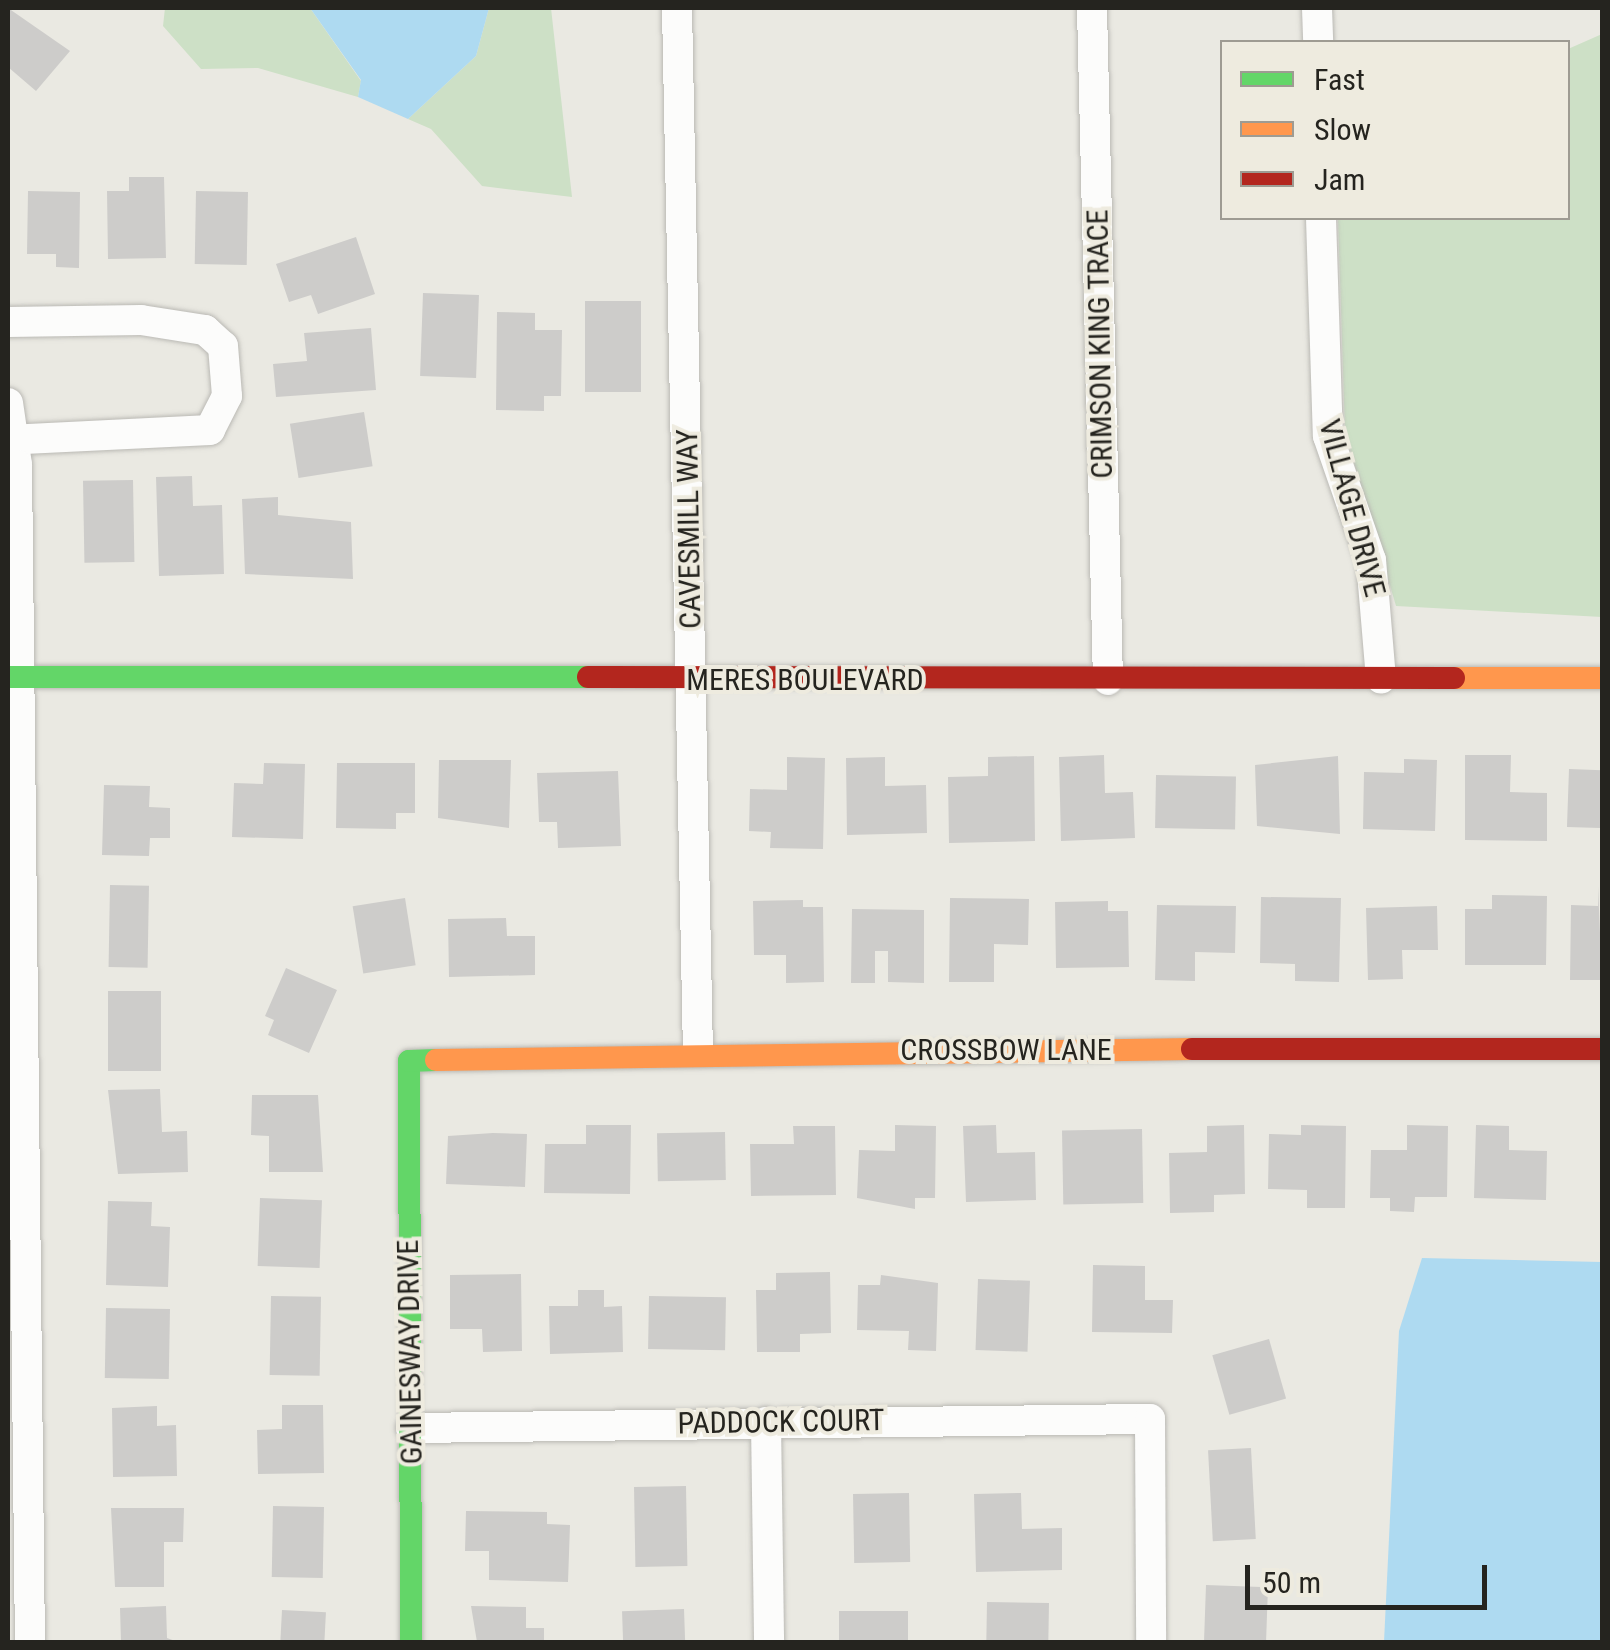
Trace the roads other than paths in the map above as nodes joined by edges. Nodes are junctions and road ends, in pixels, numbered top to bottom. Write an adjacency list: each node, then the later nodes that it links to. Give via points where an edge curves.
1 (677, 8): 13 (street, CAVESMILL WAY)
2 (1092, 8): 12 (street, CRIMSON KING TRACE)
3 (1317, 8): 4 (street)
4 (1318, 40)
5 (1321, 220): 10 (street, VILLAGE DRIVE, via 1328,436 1371,560)
6 (8, 322): 8 (street, via 141,320 205,330 220,337 226,380 210,430)
7 (8, 403): 8 (street)
8 (11, 440): 9 (street)
9 (13, 677): 13 (street, MERES BOULEVARD); 14 (street)
10 (1381, 678): 11 (street, MERES BOULEVARD); 12 (street, MERES BOULEVARD)
11 (1602, 678)
12 (1108, 680): 13 (street, MERES BOULEVARD)
13 (692, 681): 15 (street, CAVESMILL WAY)
14 (16, 1030): 18 (street)
15 (698, 1050): 16 (street, CROSSBOW LANE); 17 (street, CROSSBOW LANE)
16 (1602, 1050)
17 (409, 1061): 20 (street, GAINESWAY DRIVE)
18 (18, 1374): 21 (street)
19 (766, 1422): 20 (street, PADDOCK COURT); 23 (street); 24 (street, PADDOCK COURT, via 1150,1419)
20 (412, 1428): 22 (street, GAINESWAY DRIVE)
21 (30, 1642)
22 (411, 1642)
23 (768, 1642)
24 (1152, 1642)

